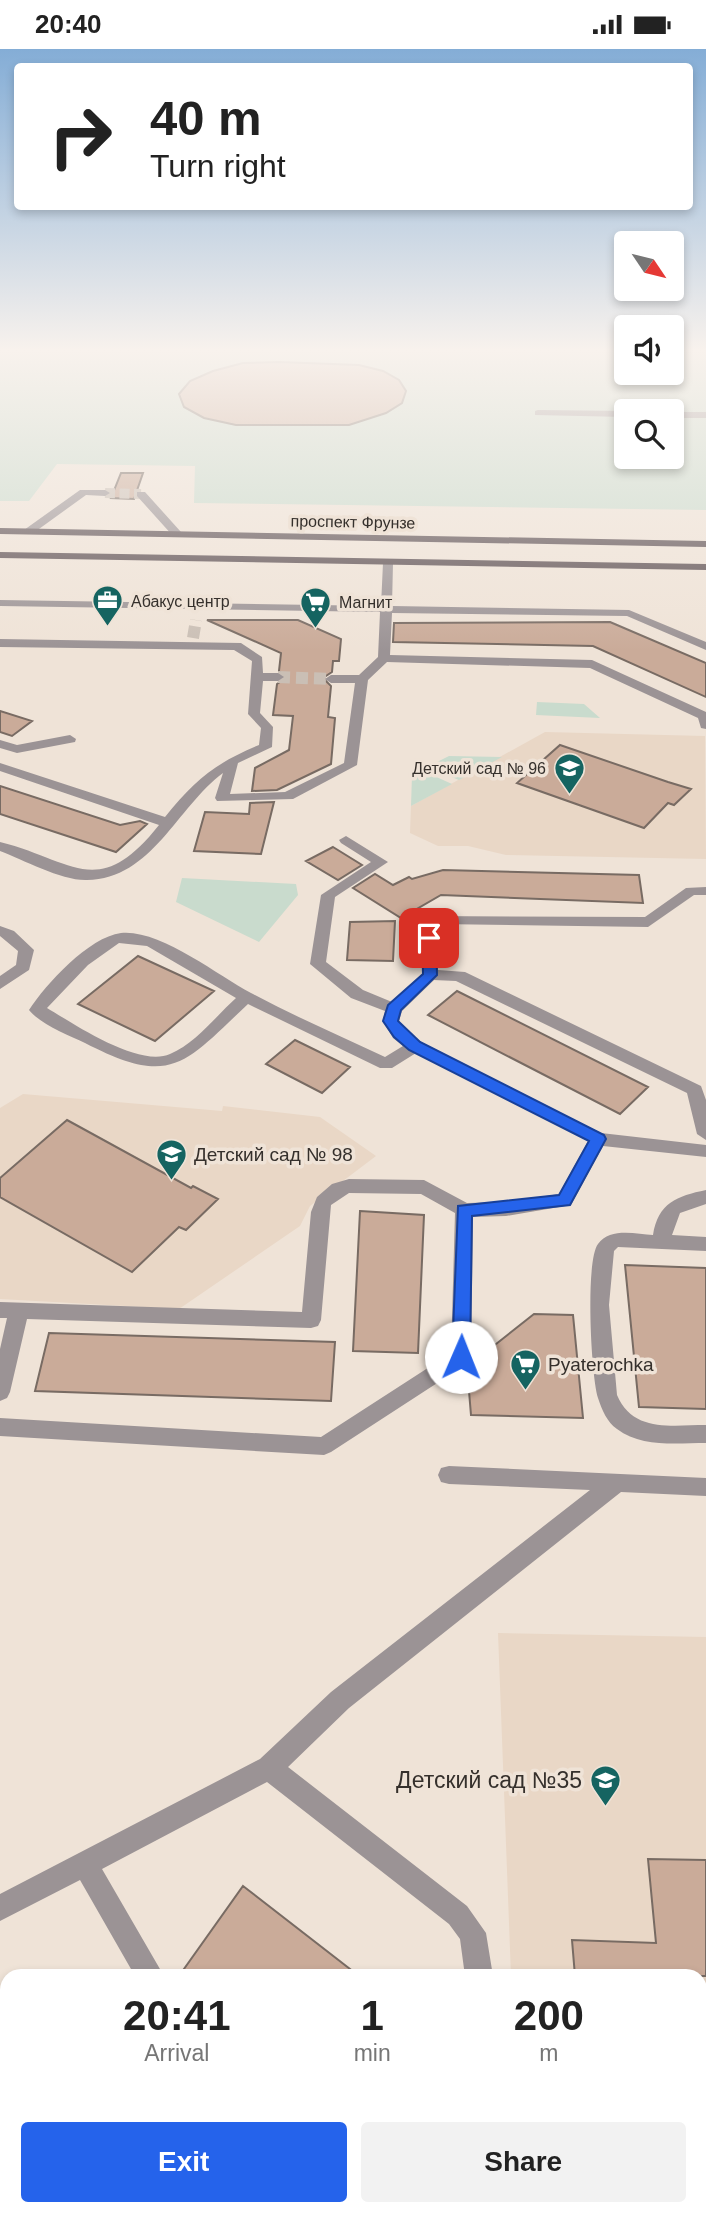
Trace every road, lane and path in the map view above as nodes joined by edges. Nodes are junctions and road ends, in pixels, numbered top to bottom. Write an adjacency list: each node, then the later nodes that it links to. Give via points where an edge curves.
1 (105, 493): 4 (street, via 84,492)
2 (141, 494): 5 (street)
3 (0, 531): 4 (main road, проспект Фрунзе)
4 (28, 532): 5 (main road, проспект Фрунзе)
5 (177, 534): 6 (main road, проспект Фрунзе)
6 (706, 544)
7 (0, 555): 8 (main road)
8 (388, 563): 9 (main road); 12 (street)
9 (706, 567)
10 (0, 603): 11 (street)
11 (198, 607): 12 (street); 13 (street)
12 (386, 610): 15 (street, via 629,613); 16 (street)
13 (196, 619)
14 (0, 643): 17 (street, via 192,641 237,646 258,660)
15 (706, 646)
16 (384, 658): 20 (street); 21 (street, via 592,664 704,716)
17 (257, 677): 18 (street); 24 (street, via 254,715 267,727 265,747)
18 (278, 677)
19 (331, 679): 20 (street)
20 (362, 679): 24 (street, via 350,765 288,796 222,798)
21 (706, 725)
22 (70, 739): 23 (street, via 18,749)
23 (0, 744)
24 (232, 763): 26 (street, via 216,771)
25 (0, 767): 26 (street)
26 (165, 822): 28 (street, via 144,854 124,867 85,876)
27 (346, 840): 34 (street, via 381,862 328,895 318,964 357,994)
28 (0, 846)
29 (706, 891): 31 (street, via 691,891 648,922 429,919)
30 (0, 931): 32 (street, via 26,950 23,967)
31 (430, 975): 34 (street); 36 (street, via 459,976 695,1090)
32 (0, 984)
33 (246, 997): 33 (street, via 176,1059 161,1063 118,1053 37,1010 50,991 115,939 152,943); 35 (street, via 386,1064)
34 (394, 1009): 35 (street, via 391,1021)
35 (415, 1046): 37 (street)
36 (706, 1134)
37 (598, 1139): 38 (street); 40 (street, via 565,1200)
38 (706, 1151)
39 (706, 1197): 41 (street, via 673,1206 664,1216)
40 (464, 1210): 43 (street, via 424,1187 349,1186 329,1195 320,1212 311,1320); 45 (street, via 461,1357 324,1447)
41 (662, 1240): 42 (street); 46 (street, via 624,1238 605,1248 599,1305 607,1395 627,1428)
42 (706, 1244)
43 (10, 1310): 44 (street)
44 (0, 1392)
45 (0, 1427)
46 (706, 1434)
47 (449, 1475): 48 (street)
48 (617, 1482): 49 (street); 50 (street, via 340,1700)
49 (706, 1487)
50 (269, 1768): 51 (street); 54 (street, via 458,1915 473,1933)
51 (85, 1864): 52 (street); 53 (street)
52 (0, 1908)
53 (146, 1969)
54 (478, 1969)

